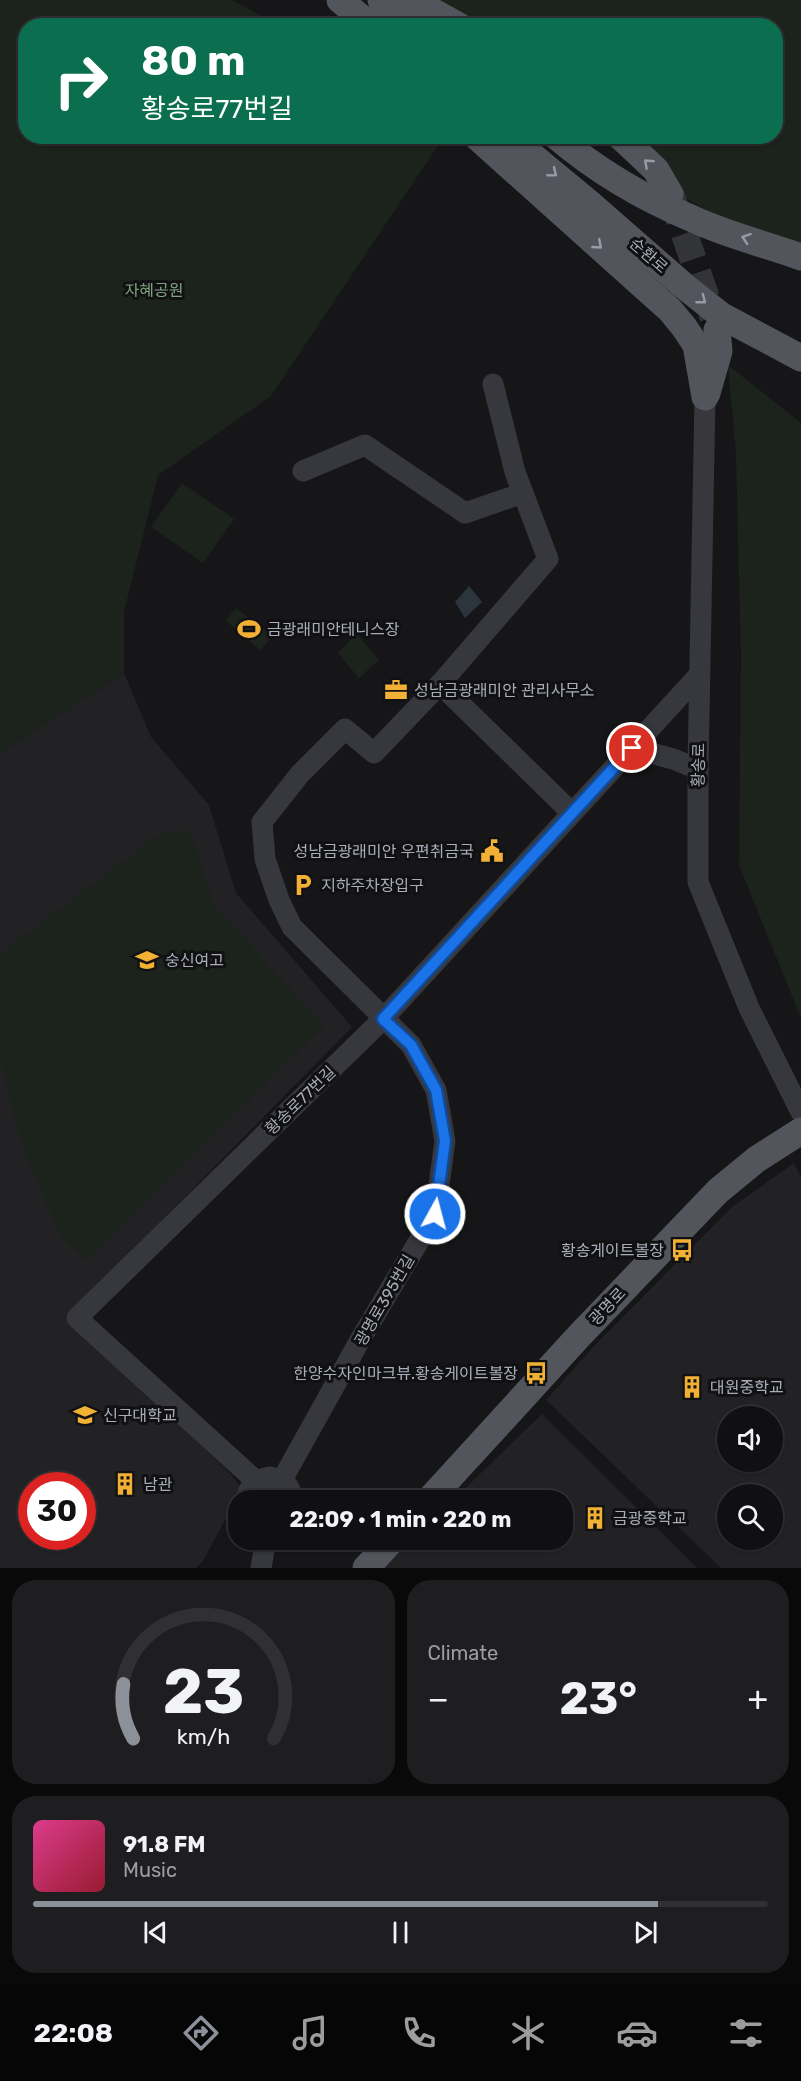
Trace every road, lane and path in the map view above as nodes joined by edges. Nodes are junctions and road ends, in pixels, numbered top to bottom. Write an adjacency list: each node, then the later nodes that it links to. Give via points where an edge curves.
1 (340, 0): 4 (main road); 5 (main road)
2 (381, 0): 6 (main road)
3 (412, 0): 7 (main road)
4 (357, 18)
5 (361, 18)
6 (405, 18)
7 (445, 18)
8 (485, 144): 17 (main road, one-way to 17, via 670,309 696,345)
9 (518, 144): 15 (main road, 순환로, one-way to 15, via 722,316)
10 (566, 144): 13 (main road, one-way to 10, via 695,220 642,195)
11 (628, 144): 12 (main road, one-way to 11, via 656,170)
12 (670, 194)
13 (801, 257)
14 (717, 330): 17 (main road, via 719,351)
15 (801, 358)
16 (493, 384): 19 (street)
17 (705, 397): 20 (street, 황송로)
18 (303, 471): 19 (street, via 365,445 465,513)
19 (523, 493): 21 (street, via 548,559)
20 (699, 675): 22 (street, 황송로77번길); 23 (street, 황송로)
21 (440, 684): 24 (street); 25 (street, 광명로395번길, via 374,753 345,729 300,774 262,822 265,859 292,927)
22 (632, 748): 23 (street); 24 (street, 황송로77번길)
23 (698, 769): 26 (street, 황송로, via 698,882 749,1008)
24 (572, 813): 25 (street, 황송로77번길)
25 (383, 1019): 28 (street, 광명로395번길, via 411,1045 436,1090 445,1141 435,1214); 29 (street, 황송로77번길, via 77,1318)
26 (801, 1112)
27 (801, 1131): 32 (main road, 광명로, via 718,1191)
28 (282, 1480): 30 (street, via 270,1477); 31 (street)
29 (250, 1490)
30 (252, 1490)
31 (290, 1490)
32 (438, 1490)
33 (264, 1550): 35 (street)
34 (383, 1550): 36 (main road)
35 (261, 1568)
36 (366, 1568)

